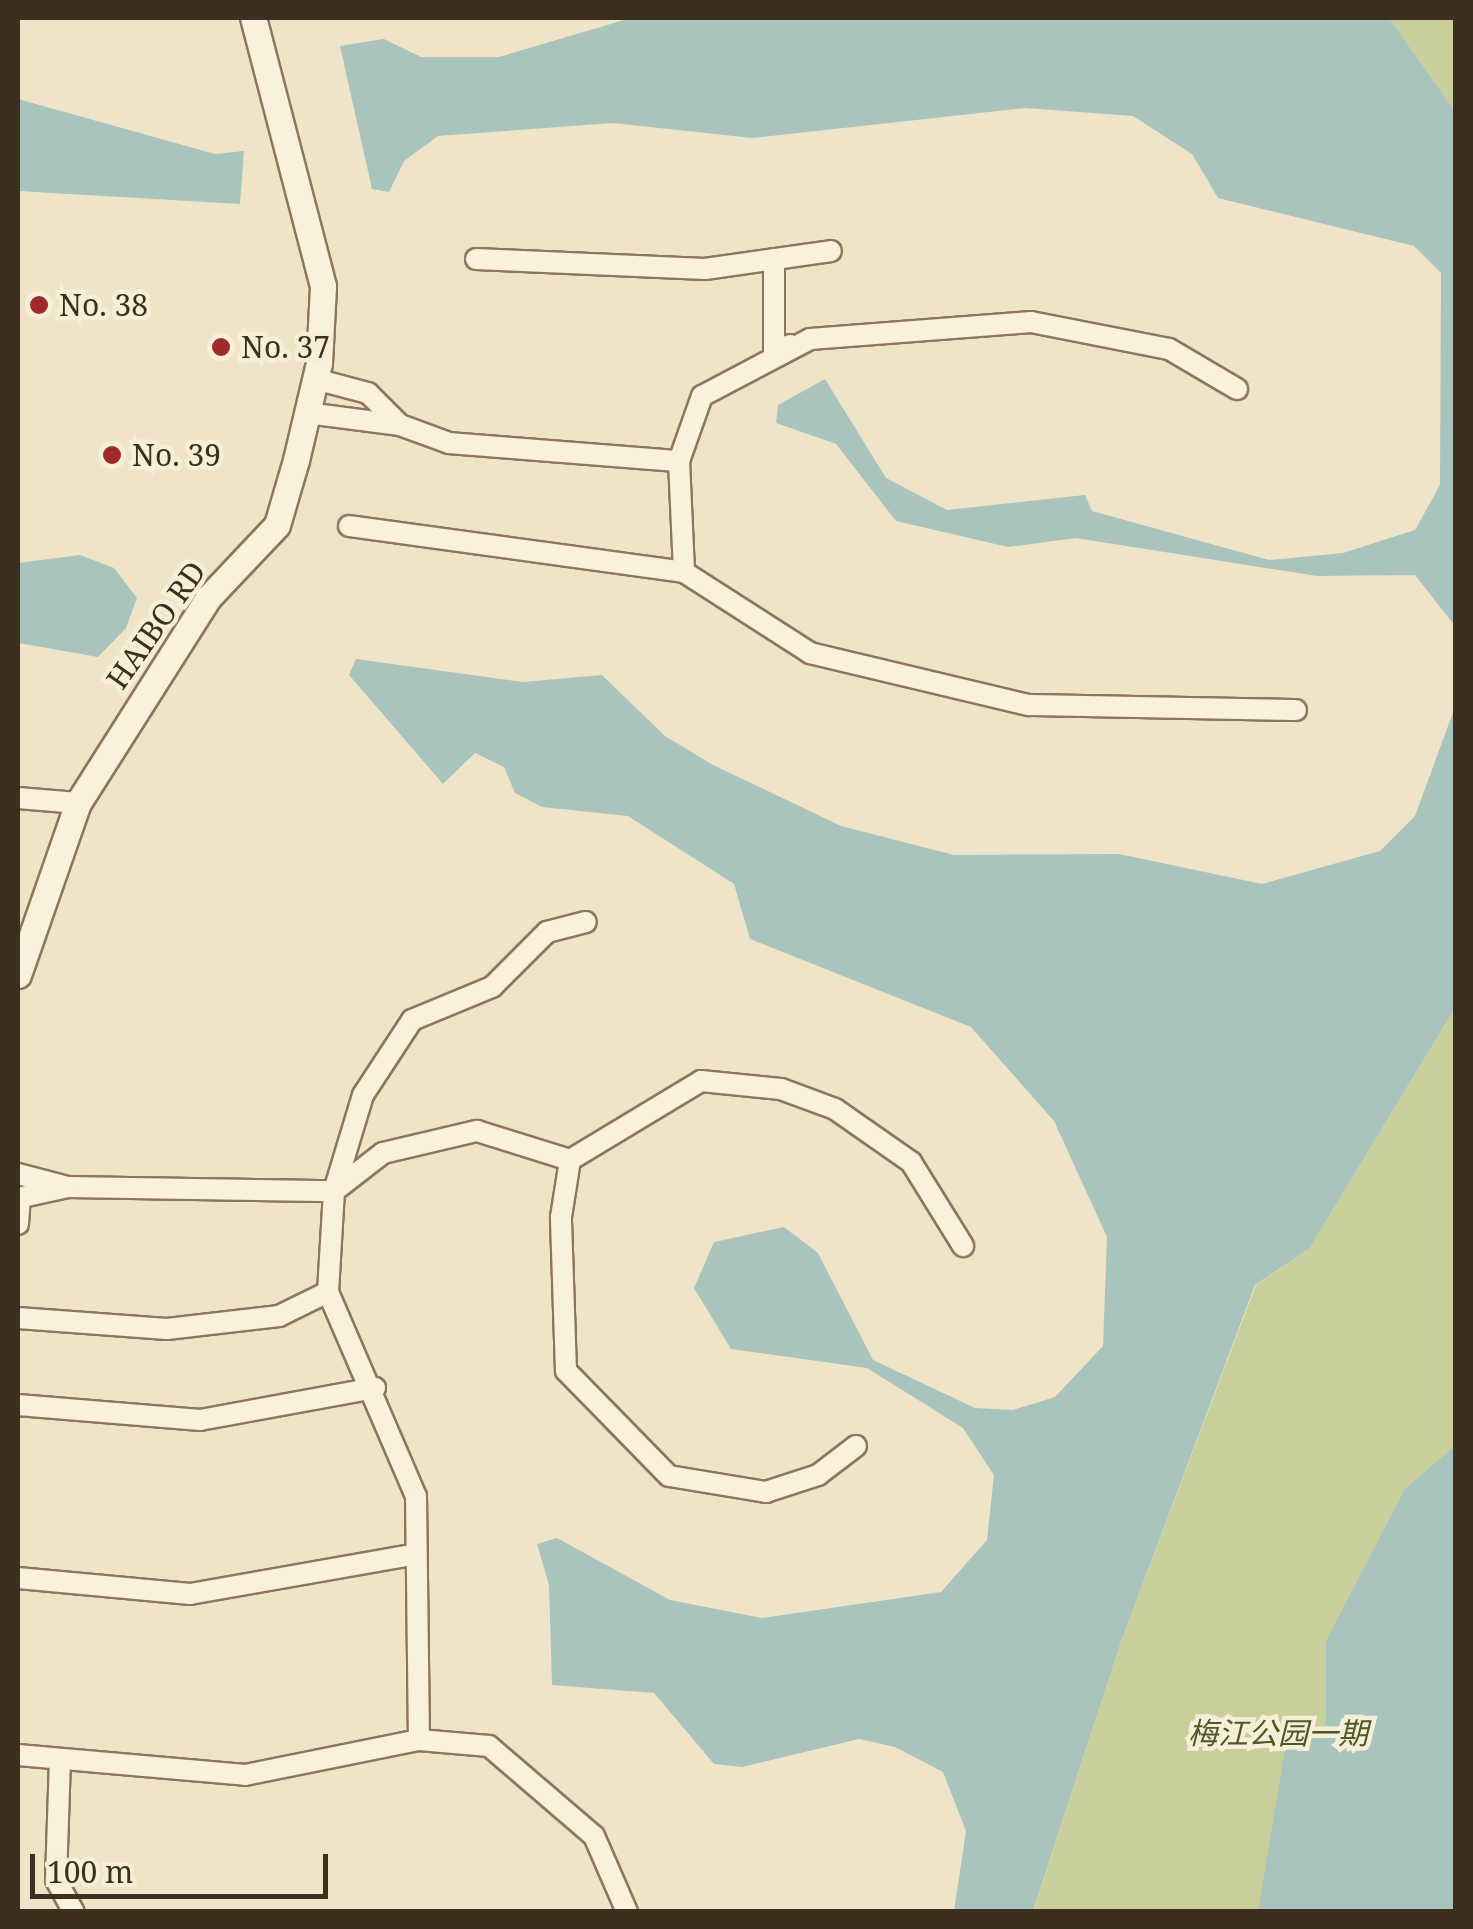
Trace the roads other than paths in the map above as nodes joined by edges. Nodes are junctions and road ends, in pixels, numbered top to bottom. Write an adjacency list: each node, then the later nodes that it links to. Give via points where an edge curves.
1 (252, 18): 6 (street, HAIBO RD, via 312,222 322,286)
2 (832, 251): 4 (street)
3 (476, 258): 4 (street, via 705,269)
4 (774, 259): 5 (street, via 774,350)
5 (810, 339): 7 (street, via 1031,322 1170,349); 10 (street, via 702,396)
6 (315, 379): 8 (street, HAIBO RD); 9 (street, via 368,392)
7 (1237, 389)
8 (307, 413): 9 (street); 15 (street, HAIBO RD, via 277,524 208,598)
9 (400, 425): 10 (street, via 449,443)
10 (679, 462): 12 (street)
11 (349, 526): 12 (street)
12 (684, 572): 13 (street, via 810,653 923,686 1148,712)
13 (1296, 710)
14 (18, 798): 15 (street)
15 (78, 803): 17 (street, HAIBO RD)
16 (586, 922): 21 (street, via 547,932 492,987 412,1020 362,1094)
17 (18, 968)
18 (570, 1160): 21 (street, via 477,1131 383,1153); 24 (street, via 701,1080 781,1089 835,1109 910,1162); 29 (street, via 562,1217 566,1370 670,1476 766,1492 818,1475)
19 (18, 1174): 20 (street)
20 (68, 1186): 21 (street); 22 (street)
21 (334, 1191): 25 (street)
22 (19, 1198): 23 (street)
23 (18, 1224)
24 (963, 1246)
25 (328, 1292): 26 (street, via 279,1316 167,1329); 27 (street)
26 (18, 1318)
27 (375, 1388): 28 (street, via 200,1420); 30 (street, via 416,1496)
28 (18, 1405)
29 (856, 1446)
30 (416, 1554): 31 (street, via 190,1594); 32 (street)
31 (18, 1578)
32 (420, 1740): 34 (street, via 245,1775); 36 (street, via 489,1746 594,1836)
33 (18, 1755): 34 (street)
34 (60, 1759): 35 (street, via 56,1880)
35 (74, 1912)
36 (627, 1912)

